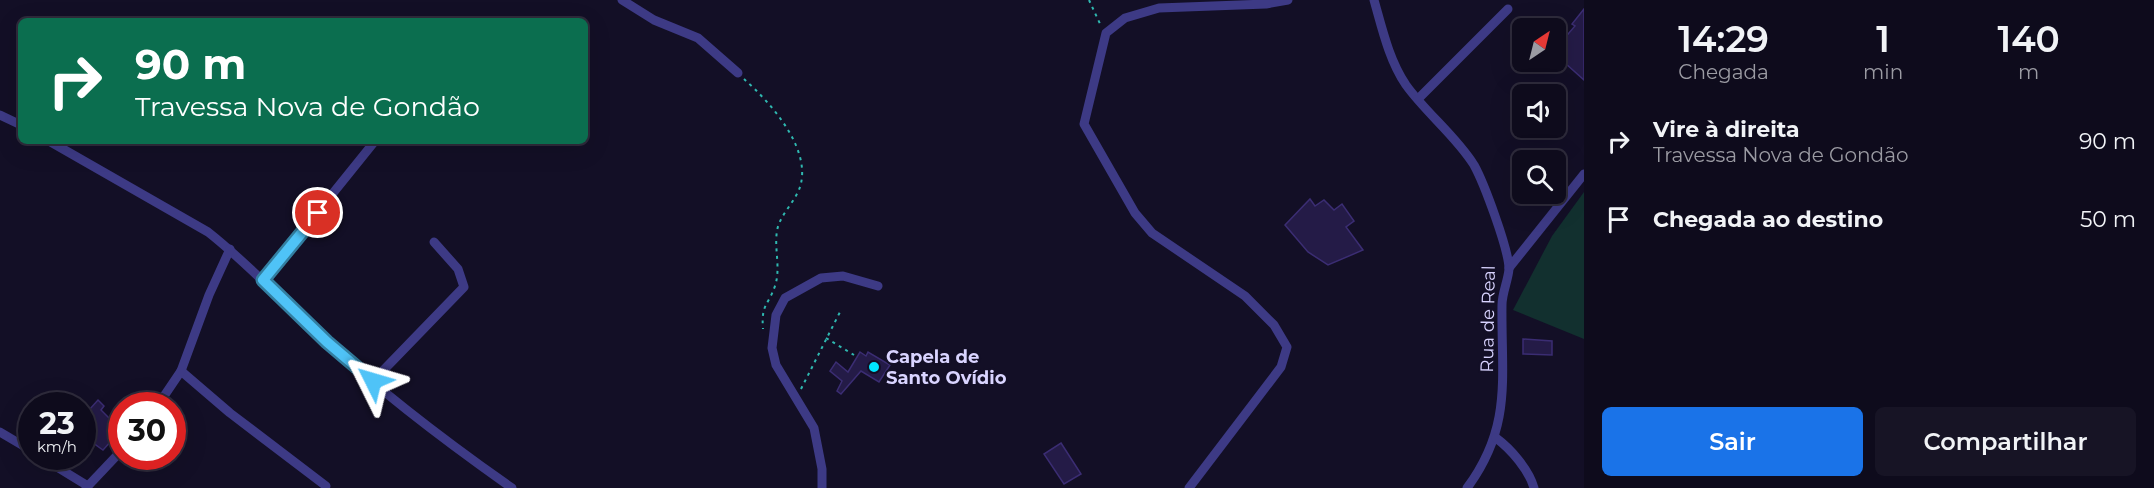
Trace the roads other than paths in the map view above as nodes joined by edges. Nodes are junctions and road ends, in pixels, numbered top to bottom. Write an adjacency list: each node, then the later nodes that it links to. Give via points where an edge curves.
1 (622, 0): 5 (street, via 654,20 698,38)
2 (1288, 0): 29 (street, via 1159,8 1125,18 1106,33 1084,124 1135,213 1152,233 1245,296 1274,325 1287,347 1281,367)
3 (1374, 0): 6 (street, Rua de Real, via 1405,84)
4 (1508, 9): 6 (street)
5 (738, 73)
6 (1418, 99): 14 (street, Rua de Real, via 1473,164 1489,200)
7 (0, 115): 8 (street)
8 (18, 124)
9 (54, 144): 13 (street, via 208,232)
10 (373, 144): 15 (street)
11 (1584, 174): 14 (street)
12 (434, 242): 18 (street, via 458,269 464,287)
13 (230, 249): 15 (street); 17 (street)
14 (1509, 268): 21 (street, Rua de Real, via 1502,301 1504,395)
15 (263, 280): 18 (street)
16 (878, 286): 28 (street, via 843,276 821,278 785,298 776,315 772,348 776,365 814,428)
17 (182, 371): 19 (street); 25 (street)
18 (373, 381): 27 (street)
19 (167, 392)
20 (0, 432): 22 (street)
21 (1496, 438): 30 (street, Rua de Real, via 1483,467); 31 (street, via 1531,478)
22 (18, 443)
23 (108, 465): 26 (street)
24 (61, 470): 26 (street)
25 (326, 486)
26 (87, 487)
27 (512, 488)
28 (822, 488)
29 (1189, 488)
30 (1467, 488)
31 (1534, 488)

